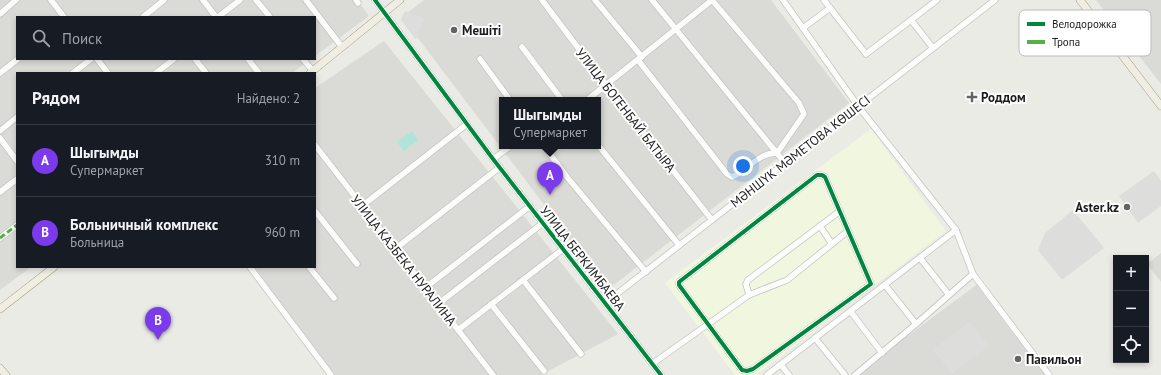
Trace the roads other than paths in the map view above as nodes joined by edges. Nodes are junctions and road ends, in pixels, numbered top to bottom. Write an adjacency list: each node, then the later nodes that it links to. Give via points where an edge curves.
1 (16, 0): 23 (street)
2 (60, 0): 19 (street)
3 (164, 0): 25 (street)
4 (203, 0): 26 (street)
5 (240, 0): 27 (street)
6 (256, 0): 28 (street)
7 (306, 0): 32 (street)
8 (375, 0): 22 (street, УЛИЦА БЕРКИМБАЕВА)
9 (400, 0): 22 (main road)
10 (542, 0): 52 (street, УЛИЦА БОГЕНБАЙ БАТЫРА)
11 (595, 0): 36 (street)
12 (652, 0): 31 (street)
13 (712, 0): 31 (street); 66 (street, via 799,104 804,114)
14 (783, 0): 30 (street)
15 (824, 0): 20 (street)
16 (938, 0): 29 (street)
17 (995, 0): 34 (street, МӘНШҮК МӘМЕТОВА КӨШЕСІ)
18 (1080, 0): 21 (main road)
19 (52, 2): 24 (street)
20 (830, 8): 29 (street, via 866,54); 30 (street)
21 (1088, 10)
22 (384, 12): 32 (main road); 59 (street, УЛИЦА БЕРКИМБАЕВА)
23 (0, 14)
24 (63, 16)
25 (144, 16)
26 (216, 16)
27 (218, 16)
28 (269, 16)
29 (911, 20): 34 (street)
30 (803, 28): 56 (street)
31 (676, 29): 36 (street); 66 (street)
32 (342, 47): 50 (main road)
33 (522, 47): 54 (street)
34 (933, 48): 56 (street, МӘНШҮК МӘМЕТОВА КӨШЕСІ)
35 (1123, 56): 57 (main road)
36 (640, 58): 52 (street); 66 (street, via 727,174 732,177 738,175 755,162 771,153)
37 (480, 59): 53 (street)
38 (17, 60): 51 (street)
39 (90, 60): 45 (street)
40 (98, 60): 46 (street)
41 (173, 60): 47 (street)
42 (197, 60): 48 (street)
43 (249, 60): 49 (street)
44 (305, 60): 50 (street)
45 (74, 72)
46 (107, 72)
47 (157, 72)
48 (205, 72)
49 (258, 72)
50 (311, 72)
51 (0, 73)
52 (606, 85): 55 (street); 77 (street, УЛИЦА БОГЕНБАЙ БАТЫРА)
53 (508, 97)
54 (560, 97)
55 (591, 97)
56 (858, 106): 69 (street, МӘНШҮК МӘМЕТОВА КӨШЕСІ); 81 (street)
57 (1161, 106)
58 (16, 118): 60 (street)
59 (467, 124): 67 (street, УЛИЦА БЕРКИМБАЕВА); 73 (street)
60 (0, 131)
61 (0, 138): 68 (street)
62 (316, 146): 73 (street, УЛИЦА КАЗБЕКА НУРАЛИНА)
63 (507, 149): 67 (street)
64 (546, 149): 93 (street)
65 (601, 149): 85 (street)
66 (777, 153): 69 (street)
67 (493, 159): 70 (street, УЛИЦА БЕРКИМБАЕВА)
68 (16, 160)
69 (785, 163): 77 (street, МӘНШҮК МӘМЕТОВА КӨШЕСІ)
70 (500, 167): 74 (street, УЛИЦА БЕРКИМБАЕВА); 86 (street)
71 (16, 180): 72 (street)
72 (0, 192)
73 (362, 206): 86 (street, УЛИЦА КАЗБЕКА НУРАЛИНА)
74 (530, 206): 78 (street, УЛИЦА БЕРКИМБАЕВА); 97 (street)
75 (840, 211): 80 (street); 82 (street); 106 (street, via 825,177 822,174 817,175 681,280 679,285)
76 (316, 212): 89 (street)
77 (712, 220): 85 (street, МӘНШҮК МӘМЕТОВА КӨШЕСІ)
78 (543, 223): 87 (street, УЛИЦА БЕРКИМБАЕВА); 102 (street)
79 (16, 226): 83 (street)
80 (820, 226): 84 (street); 98 (street, via 748,280 746,284)
81 (956, 230): 88 (street); 94 (street)
82 (848, 231): 84 (street); 106 (street, via 871,284 753,369 742,370)
83 (0, 238)
84 (832, 244): 98 (street, via 787,280)
85 (679, 245): 93 (street, МӘНШҮК МӘМЕТОВА КӨШЕСІ)
86 (395, 249): 97 (street, УЛИЦА КАЗБЕКА НУРАЛИНА)
87 (563, 249): 95 (street); 101 (street, УЛИЦА БЕРКИМБАЕВА)
88 (920, 258): 96 (street); 99 (street)
89 (357, 264)
90 (53, 268): 104 (main road)
91 (251, 268): 117 (street)
92 (311, 268): 100 (street)
93 (646, 272): 101 (street, МӘНШҮК МӘМЕТОВА КӨШЕСІ)
94 (973, 274): 99 (street); 124 (street)
95 (522, 280): 103 (street); 111 (street)
96 (886, 285): 105 (street); 107 (street)
97 (425, 288): 102 (street, УЛИЦА КАЗБЕКА НУРАЛИНА)
98 (749, 295): 106 (street)
99 (949, 295): 107 (street)
100 (334, 298)
101 (605, 303): 112 (street, УЛИЦА БЕРКИМБАЕВА)
102 (438, 304): 108 (street, УЛИЦА КАЗБЕКА НУРАЛИНА)
103 (491, 304): 108 (street); 115 (street)
104 (0, 309)
105 (851, 312): 109 (street); 110 (street)
106 (707, 323): 112 (street)
107 (916, 324): 110 (street)
108 (458, 330): 118 (street, УЛИЦА КАЗБЕКА НУРАЛИНА)
109 (815, 338): 113 (street); 122 (street)
110 (882, 353): 123 (street)
111 (581, 354)
112 (652, 364): 119 (street, УЛИЦА БЕРКИМБАЕВА)
113 (781, 365): 120 (street); 121 (street)
114 (0, 368): 116 (main road)
115 (544, 371)
116 (6, 375)
117 (331, 375)
118 (493, 375)
119 (660, 375)
120 (768, 375)
121 (789, 375)
122 (845, 375)
123 (855, 375)
124 (1049, 375)

